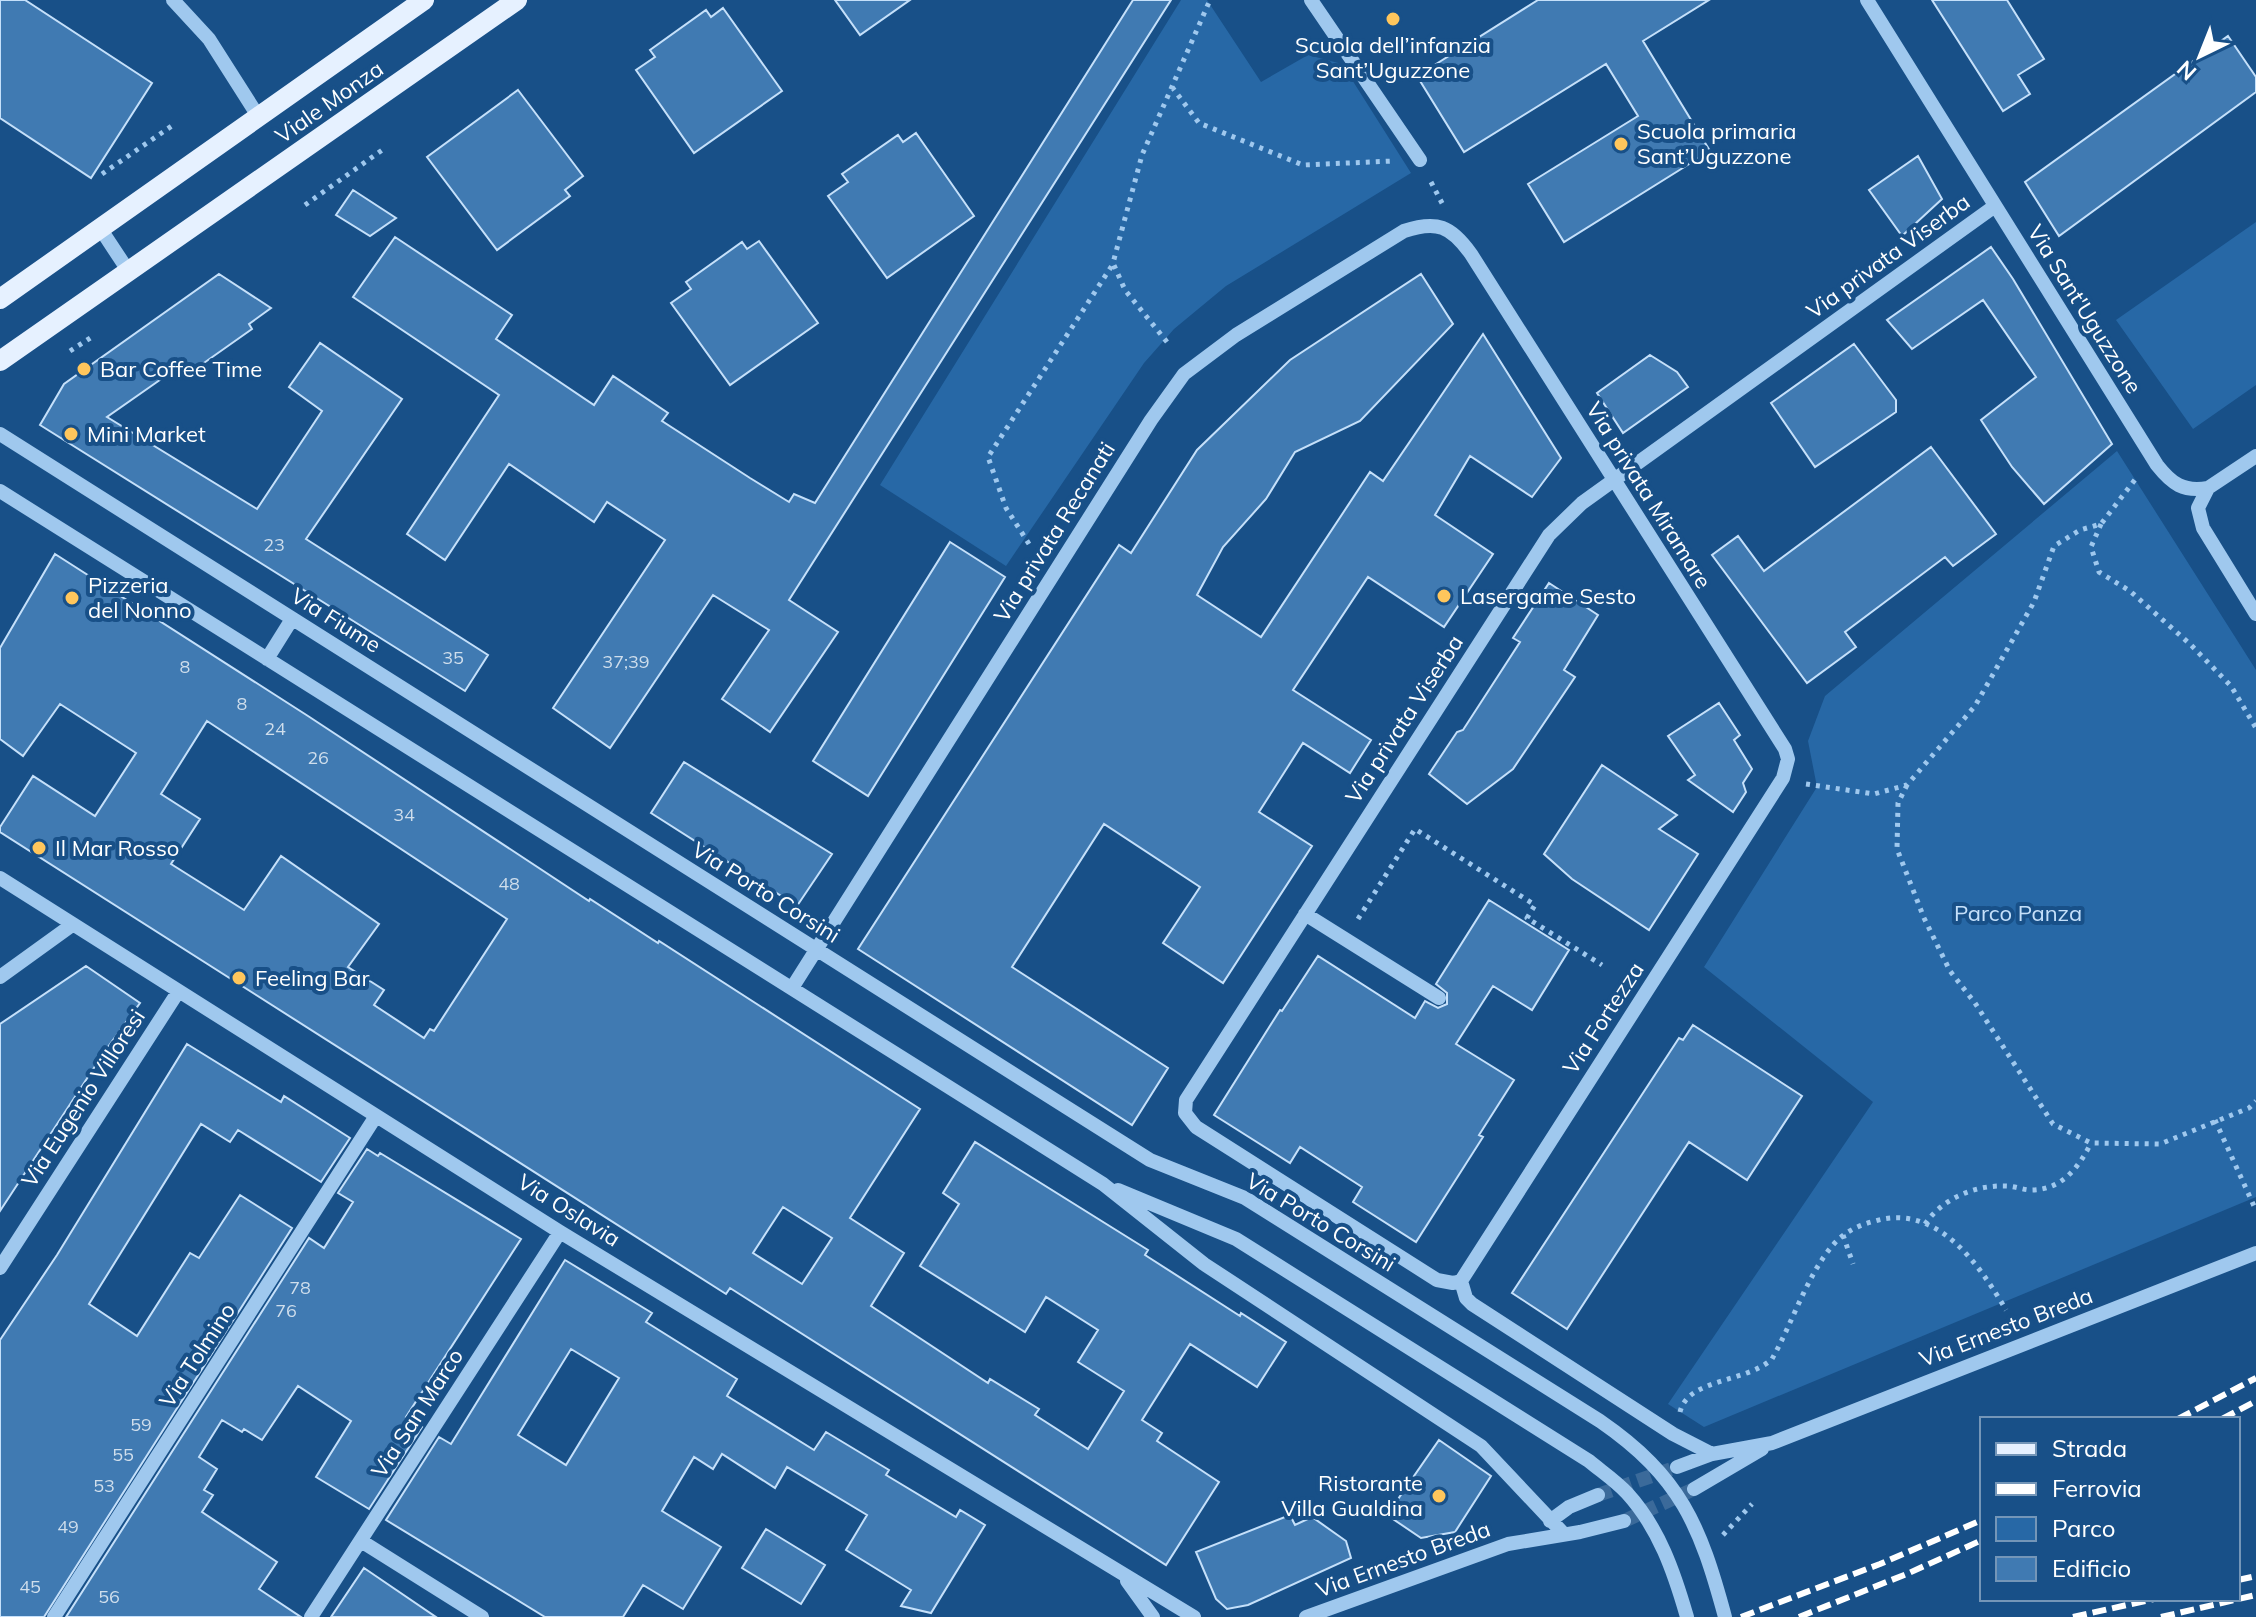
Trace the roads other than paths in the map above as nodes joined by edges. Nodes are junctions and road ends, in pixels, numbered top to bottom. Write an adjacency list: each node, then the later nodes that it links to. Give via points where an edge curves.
1 (173, 0): 6 (street, via 209,39)
2 (424, 0): 6 (main road, Viale Monza)
3 (517, 0): 11 (main road, Viale Monza)
4 (1311, 0): 7 (street)
5 (1867, 0): 8 (street, Via Sant'Uguzzone)
6 (258, 116): 9 (main road, Viale Monza)
7 (1413, 160)
8 (1995, 206): 16 (street, Via privata Viserba); 17 (street, Via Sant'Uguzzone, via 2157,465 2177,486)
9 (100, 228): 11 (street); 12 (main road, Viale Monza)
10 (1460, 238): 16 (street, Via privata Miramare); 27 (street, Via privata Recanati, via 1444,227 1404,231 1236,335 1184,374)
11 (129, 272): 13 (main road, Viale Monza)
12 (0, 299)
13 (0, 361)
14 (0, 434): 20 (street, Via Fiume)
15 (2256, 456): 17 (street)
16 (1614, 481): 22 (street, Via privata Miramare, via 1785,749); 25 (street, Via privata Viserba, via 1549,535)
17 (2208, 488): 19 (street, via 2198,517)
18 (0, 491): 21 (street)
19 (2256, 614)
20 (292, 619): 21 (street); 23 (street, Via Fiume)
21 (267, 659): 29 (street)
22 (1783, 778): 38 (street, Via Fortezza)
23 (648, 843): 27 (street, Via Porto Corsini)
24 (0, 878): 26 (street, Via Oslavia)
25 (1305, 914): 31 (street); 32 (street, Via privata Viserba, via 1186,1100)
26 (72, 925): 28 (street); 30 (street, Via Oslavia)
27 (818, 950): 29 (street, Via privata Recanati); 57 (street, Via Porto Corsini, via 1150,1160 1245,1198 1600,1421 1643,1453 1671,1485 1712,1568)
28 (0, 977)
29 (792, 988): 34 (street)
30 (178, 992): 33 (street, Via Oslavia); 37 (street, Via Eugenio Villoresi)
31 (1439, 998)
32 (1185, 1113): 38 (street, Via Porto Corsini, via 1196,1127 1437,1280)
33 (376, 1116): 35 (street, Via Oslavia); 50 (street, Via Tolmino)
34 (1103, 1184): 45 (street, via 1204,1264 1481,1446); 56 (street, via 1236,1239 1589,1461 1626,1491 1648,1519)
35 (560, 1232): 48 (street, Via San Marco); 49 (street, Via Oslavia)
36 (2256, 1253): 39 (street, Via Ernesto Breda)
37 (0, 1268)
38 (1461, 1281): 40 (street, via 1472,1304 1685,1442)
39 (1772, 1443): 40 (street, Via Ernesto Breda); 42 (street, Via Ernesto Breda)
40 (1712, 1454): 41 (street, Via Ernesto Breda); 42 (street)
41 (1677, 1467)
42 (1718, 1476): 43 (street, Via Ernesto Breda)
43 (1694, 1489)
44 (1598, 1495): 45 (street)
45 (1550, 1521): 47 (street)
46 (1624, 1521): 47 (street, Via Ernesto Breda)
47 (1563, 1533): 55 (street, Via Ernesto Breda, via 1508,1544)
48 (361, 1541): 51 (street, Via San Marco); 52 (street)
49 (1120, 1571): 53 (street, Via Oslavia); 54 (street, Via Oslavia)
50 (54, 1617)
51 (311, 1617)
52 (482, 1617)
53 (1153, 1617)
54 (1194, 1617)
55 (1306, 1617)
56 (1687, 1617)
57 (1725, 1617)

